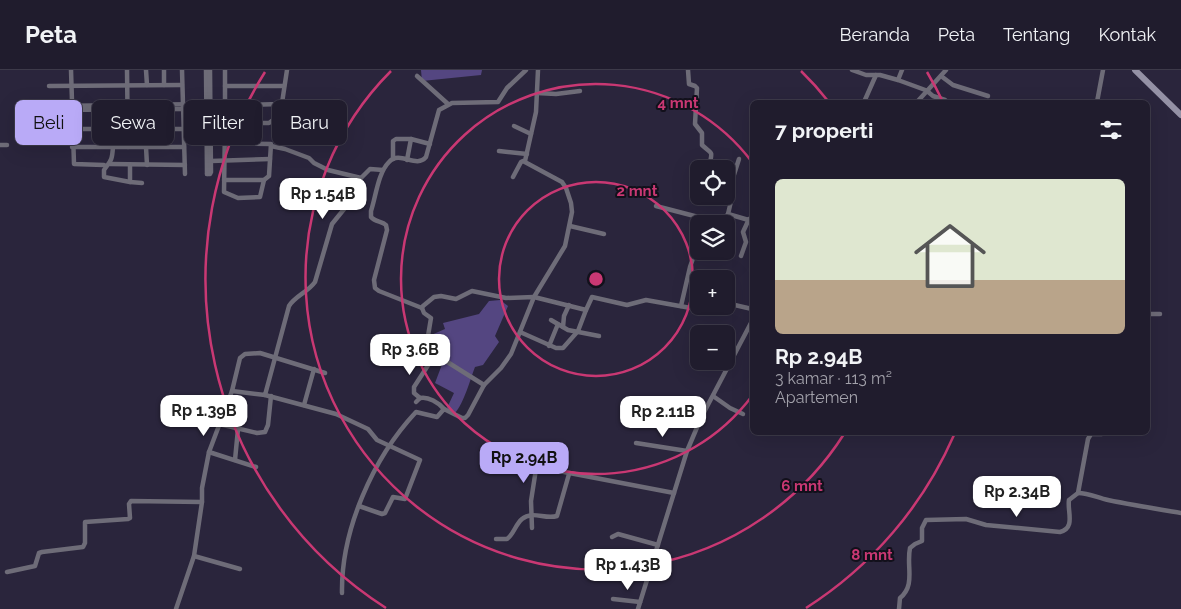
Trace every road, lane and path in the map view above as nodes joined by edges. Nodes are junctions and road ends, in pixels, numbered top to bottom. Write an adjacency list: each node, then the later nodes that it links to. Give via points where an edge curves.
1 (71, 70): 24 (street)
2 (127, 70): 25 (street)
3 (146, 70): 26 (street)
4 (164, 70): 21 (street)
5 (182, 70): 22 (street)
6 (208, 70): 36 (street)
7 (225, 70): 27 (street)
8 (288, 70): 28 (street)
9 (526, 70): 44 (street, via 498,102)
10 (538, 70): 31 (street)
11 (688, 70): 72 (street, via 689,84 697,88 696,124 702,132 702,144 710,150)
12 (902, 70): 20 (street)
13 (946, 70): 19 (street)
14 (1103, 70): 43 (street)
15 (1135, 70): 47 (main road)
16 (856, 71): 18 (street)
17 (417, 76): 44 (street)
18 (876, 76): 20 (street); 39 (street)
19 (943, 78): 30 (street); 33 (street, via 953,86)
20 (898, 80): 30 (street)
21 (164, 85): 22 (street); 26 (street)
22 (182, 85): 46 (street)
23 (49, 86): 24 (street)
24 (71, 86): 25 (street); 34 (street)
25 (127, 86): 26 (street); 35 (street)
26 (146, 86)
27 (225, 86): 28 (street); 37 (street)
28 (284, 86): 38 (street)
29 (580, 91): 31 (street)
30 (927, 91): 32 (street); 40 (street)
31 (537, 93): 51 (street)
32 (933, 96): 41 (street); 42 (street)
33 (988, 96)
34 (71, 100)
35 (128, 100)
36 (209, 100)
37 (225, 100)
38 (282, 100)
39 (865, 100)
40 (919, 100)
41 (934, 100)
42 (945, 100)
43 (1097, 100)
44 (448, 104): 55 (street, via 439,110)
45 (174, 107): 46 (street)
46 (183, 107): 50 (street)
47 (1181, 115)
48 (514, 126): 51 (street)
49 (174, 129): 50 (street)
50 (184, 129)
51 (531, 134): 67 (street)
52 (412, 139): 55 (street); 69 (street, via 393,141); 71 (street)
53 (262, 143): 60 (street, via 270,143)
54 (7, 144): 56 (street)
55 (430, 144): 71 (street, via 423,160)
56 (0, 145)
57 (208, 145): 73 (street, via 209,175)
58 (210, 145): 73 (street)
59 (224, 145): 74 (street)
60 (271, 146): 68 (street); 85 (street, via 309,158 328,170)
61 (72, 147): 62 (street); 77 (street, via 74,164)
62 (113, 147): 63 (street); 76 (street)
63 (128, 147): 64 (street)
64 (146, 147): 65 (street); 79 (street)
65 (184, 147): 80 (street)
66 (499, 151): 67 (street)
67 (527, 154): 75 (street)
68 (270, 159): 74 (street); 87 (street, via 269,176)
69 (393, 159): 71 (street); 82 (street)
70 (739, 159): 81 (street)
71 (407, 160)
72 (710, 160)
73 (210, 161): 74 (street)
74 (224, 161): 86 (street)
75 (525, 161): 84 (street, via 520,162); 98 (street, via 562,182 571,203)
76 (110, 164): 78 (street); 88 (street, via 104,170 105,178)
77 (104, 165)
78 (130, 165): 79 (street); 88 (street)
79 (147, 165): 80 (street)
80 (185, 165): 83 (street)
81 (735, 169)
82 (384, 170): 85 (street, via 370,169); 106 (street, via 371,211 373,220 384,223 387,230 374,280 375,288)
83 (185, 174)
84 (513, 177)
85 (361, 178): 91 (street)
86 (224, 180): 87 (street); 87 (street, via 224,192 238,198 260,197)
87 (264, 180)
88 (130, 182): 89 (street)
89 (142, 183)
90 (321, 190): 91 (street)
91 (353, 194): 120 (street, via 332,224 315,282 288,306)
92 (730, 205): 94 (street)
93 (656, 206): 95 (street)
94 (728, 214): 96 (street)
95 (691, 215)
96 (750, 220)
97 (750, 222): 100 (street, via 743,232 746,242)
98 (570, 226): 99 (street); 102 (street, via 565,246)
99 (604, 234)
100 (741, 256)
101 (692, 260): 105 (street)
102 (534, 297): 103 (street); 106 (street, via 506,298 472,291 456,299 434,297); 116 (street)
103 (569, 305): 109 (street); 114 (street)
104 (735, 305): 108 (street)
105 (681, 306): 107 (street); 109 (street, via 646,300 627,304 592,297)
106 (422, 308): 119 (street, via 431,318 428,336)
107 (690, 308)
108 (750, 309)
109 (586, 310): 115 (street)
110 (1150, 314): 111 (street)
111 (1160, 314)
112 (551, 320): 114 (street)
113 (750, 324): 126 (street)
114 (560, 325): 115 (street); 118 (street)
115 (578, 331): 117 (street); 118 (street, via 567,346)
116 (520, 332): 118 (street); 123 (street, via 511,354)
117 (599, 336)
118 (549, 346)
119 (436, 353): 123 (street); 128 (street, via 414,387 414,393 418,400 424,397)
120 (276, 357): 121 (street); 124 (street, via 254,353 242,355); 125 (street)
121 (314, 369): 122 (street); 127 (street)
122 (325, 373)
123 (484, 385): 128 (street, via 464,418)
124 (232, 391): 125 (street); 130 (street)
125 (268, 396): 127 (street); 131 (street, via 265,432 257,434)
126 (713, 396): 129 (street); 135 (street)
127 (304, 405): 134 (street, via 336,414 368,429 376,439)
128 (444, 409): 134 (street, via 437,417 416,412)
129 (743, 414)
130 (219, 424): 131 (street); 136 (street)
131 (238, 429): 137 (street)
132 (1090, 435): 141 (street)
133 (636, 442): 135 (street)
134 (390, 446): 143 (street); 143 (street, via 420,460 405,499 393,496 382,514)
135 (687, 451): 140 (street)
136 (209, 452): 137 (street); 142 (street)
137 (235, 460): 138 (street)
138 (256, 467)
139 (569, 474): 140 (street); 145 (street, via 558,516); 145 (street, via 536,469)
140 (674, 493): 149 (street)
141 (1078, 494): 144 (street); 158 (street, via 1069,500 1070,521 1066,530 1060,532 986,525 966,519 926,520 922,541 910,548 909,586 900,598)
142 (202, 502): 150 (street); 152 (street, via 131,501 128,519 85,522 83,547 42,552 35,566)
143 (358, 506): 153 (street, via 342,571)
144 (1181, 513)
145 (532, 514): 146 (street); 148 (street, via 522,519 509,538)
146 (532, 528)
147 (612, 537): 149 (street, via 618,534)
148 (496, 538)
149 (658, 545): 155 (street)
150 (194, 556): 151 (street); 156 (street)
151 (240, 569)
152 (7, 572)
153 (342, 593)
154 (613, 599): 155 (street)
155 (640, 602): 157 (street)
156 (176, 609)
157 (638, 609)
158 (899, 609)

